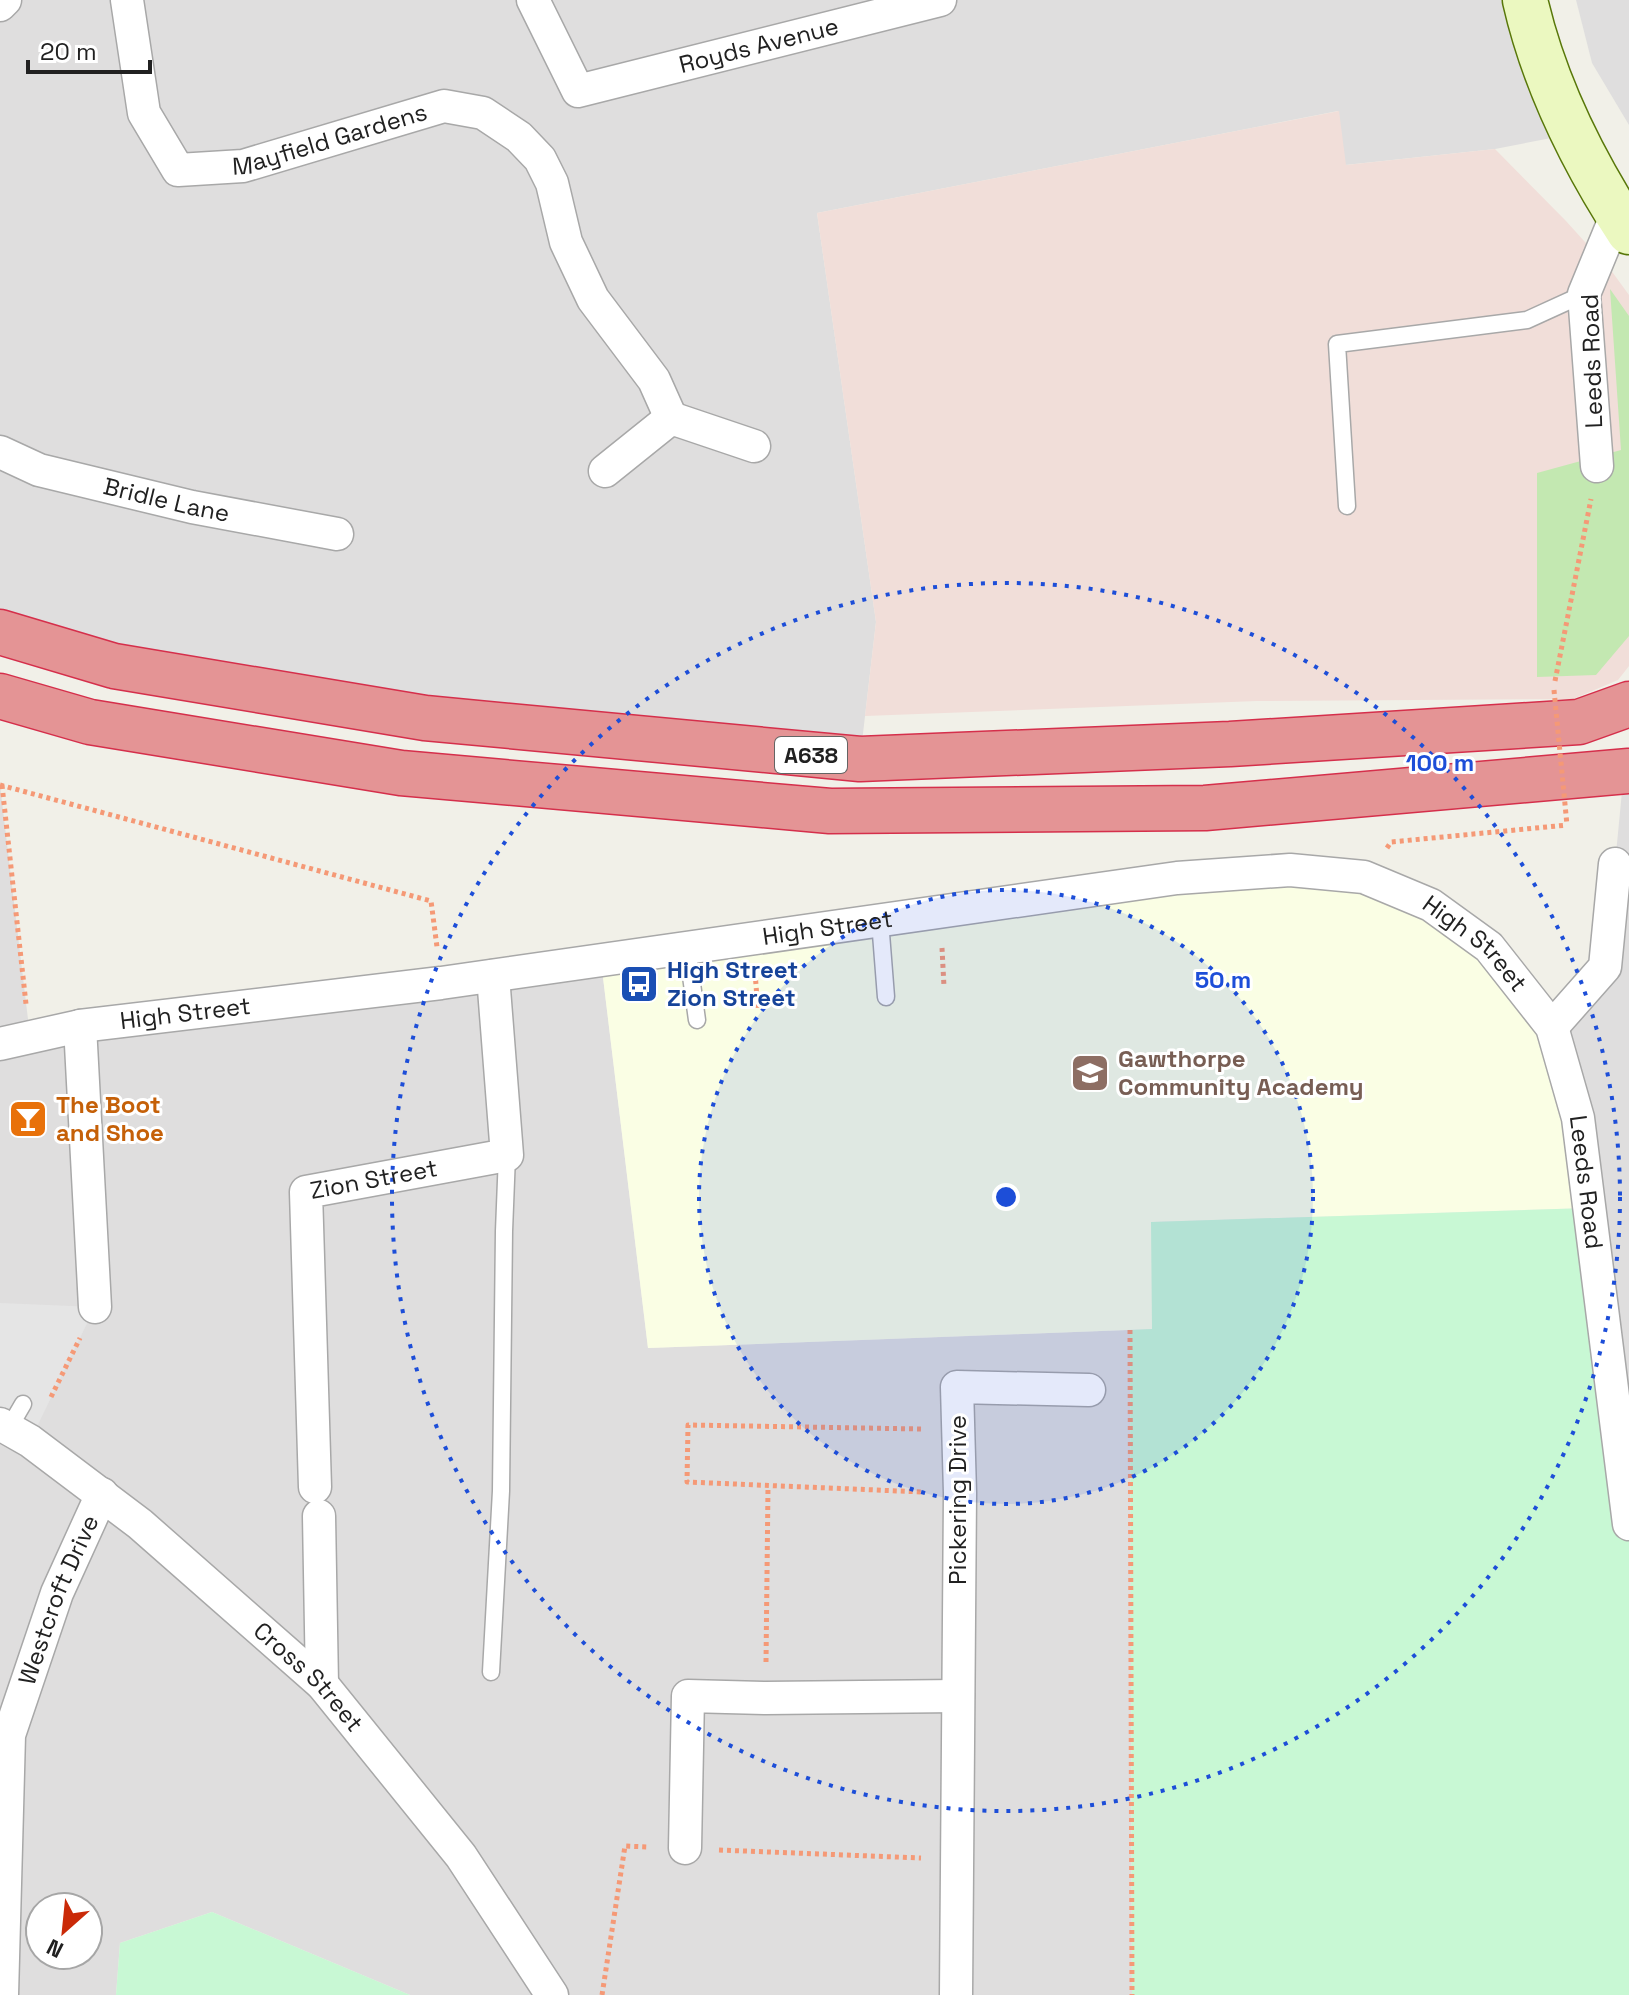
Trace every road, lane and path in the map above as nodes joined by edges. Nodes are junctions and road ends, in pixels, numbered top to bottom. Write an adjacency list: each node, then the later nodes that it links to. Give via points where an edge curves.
1 (5, 0): 6 (street)
2 (127, 0): 9 (street, Mayfield Gardens, via 144,113 178,170 243,166 444,106 483,113 519,137 540,159 552,183 566,242 593,299 654,380)
3 (533, 0): 4 (street, Royds Avenue, via 578,91)
4 (940, 0)
5 (1525, 0): 7 (main road, Leeds Road, via 1536,47 1572,134)
6 (0, 5)
7 (1623, 223): 8 (street, Leeds Road)
8 (1584, 294): 12 (street, Leeds Road); 14 (lane, via 1527,320 1337,344)
9 (671, 418): 10 (street); 13 (street)
10 (754, 446)
11 (0, 452): 15 (street, Bridle Lane, via 39,470)
12 (1597, 466): 21 (path, bridge, via 1554,690 1567,825)
13 (605, 471)
14 (1347, 506)
15 (337, 534)
16 (0, 632): 18 (highway, A638, via 114,666 425,718 860,759 1230,744 1579,722)
17 (0, 696): 19 (highway, A638, via 90,722 401,773 830,811 1205,808)
18 (1629, 704)
19 (1629, 771)
20 (1, 785): 26 (path, via 431,901); 31 (path)
21 (1391, 842)
22 (1615, 864): 30 (street, via 1605,967)
23 (880, 921): 24 (street, High Street); 27 (lane); 30 (street, High Street, via 1177,878 1290,870 1364,877 1431,905 1489,947)
24 (687, 947): 25 (street, High Street); 28 (lane)
25 (493, 976): 26 (street, High Street); 32 (street)
26 (441, 983): 29 (street, High Street)
27 (886, 997)
28 (697, 1020)
29 (80, 1026): 31 (street, High Street); 33 (street)
30 (1552, 1027): 41 (street, Leeds Road, via 1578,1118)
31 (15, 1040)
32 (507, 1155): 42 (lane, via 501,1491); 43 (street, Zion Street, via 306,1192)
33 (95, 1307): 36 (path)
34 (1130, 1330): 52 (path)
35 (1089, 1390): 37 (street, Pickering Drive, via 957,1387)
36 (16, 1424): 40 (street, Cross Street)
37 (958, 1430): 38 (path, via 688,1425 687,1482); 39 (street, Pickering Drive)
38 (768, 1487): 39 (path); 45 (path)
39 (960, 1493): 44 (street, Pickering Drive)
40 (102, 1494): 43 (street, Cross Street); 48 (street, Westcroft Drive, via 57,1593 9,1735)
41 (1629, 1524)
42 (491, 1672)
43 (322, 1684): 49 (street, Cross Street, via 461,1856)
44 (958, 1696): 45 (street); 47 (street, Pickering Drive)
45 (766, 1698): 46 (street, via 688,1696)
46 (685, 1848): 47 (path); 50 (path, via 625,1846)
47 (957, 1860): 51 (street, Pickering Drive)
48 (2, 1995)
49 (552, 1995)
50 (602, 1995)
51 (956, 1995)
52 (1132, 1995)

